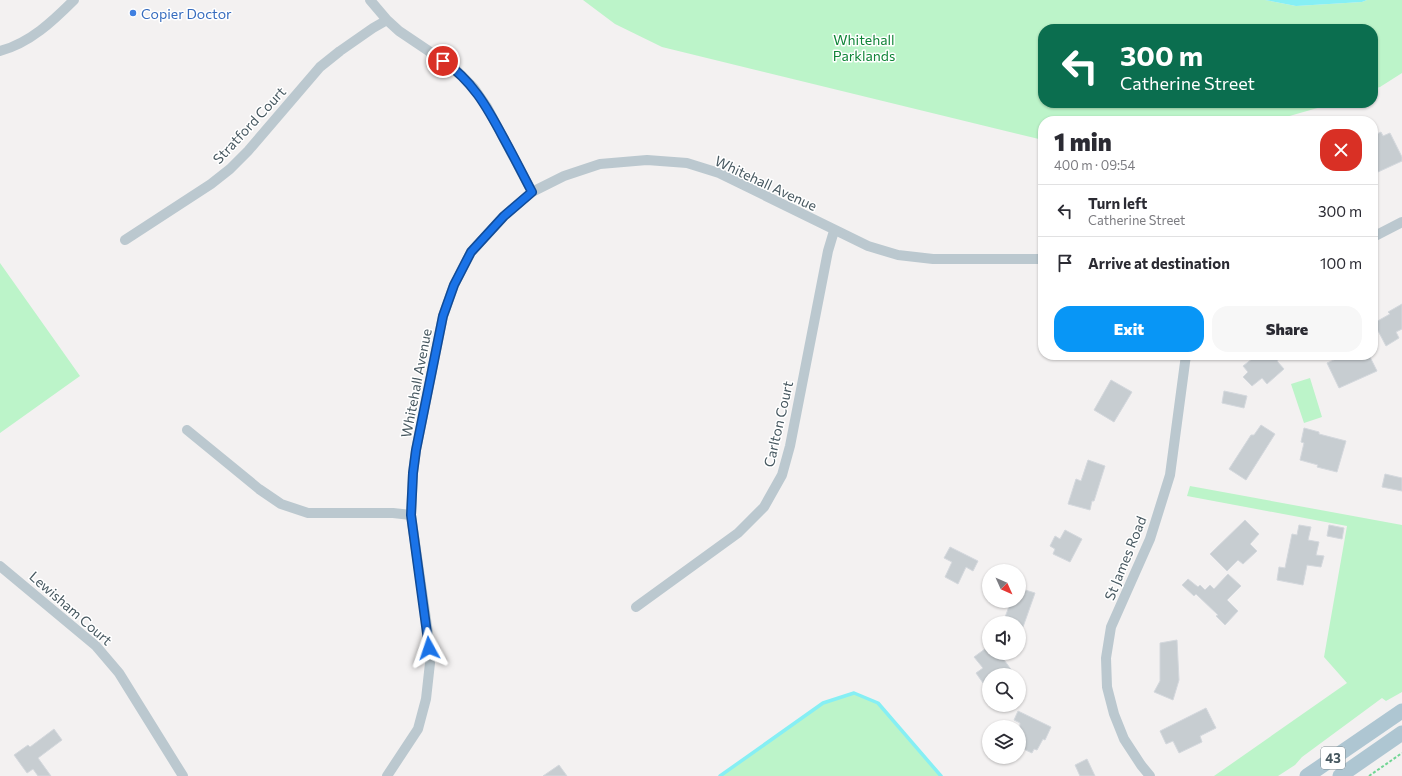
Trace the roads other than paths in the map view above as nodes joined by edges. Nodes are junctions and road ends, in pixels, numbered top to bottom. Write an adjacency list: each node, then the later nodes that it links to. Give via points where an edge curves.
1 (74, 0): 4 (street, via 38,32 13,47)
2 (370, 0): 3 (street)
3 (387, 20): 5 (street, via 454,68 474,88 487,107); 9 (street, Stratford Court, via 320,67 230,169)
4 (0, 51)
5 (532, 192): 7 (street, Whitehall Avenue, via 564,176 600,164 647,160 687,164 719,173); 13 (street, Whitehall Avenue, via 504,216 471,252 454,285 443,316 416,450)
6 (1402, 222): 8 (street)
7 (834, 231): 10 (street, Whitehall Avenue, via 868,246 898,255 933,259); 15 (street, Carlton Court, via 782,475 764,507 738,533)
8 (1378, 234)
9 (125, 240)
10 (1038, 259)
11 (1185, 360): 18 (street, St James Road, via 1170,475 1150,539 1111,627 1106,658 1107,687 1114,714 1124,739)
12 (187, 430): 13 (street, via 281,504 308,513)
13 (411, 515): 20 (street, Whitehall Avenue, via 430,663 426,700 418,729)
14 (0, 566): 19 (street, Lewisham Court, via 96,646 119,673)
15 (636, 607)
16 (1402, 711): 23 (main road, 43)
17 (1402, 733): 24 (main road, 43)
18 (1141, 765): 21 (street, St James Road); 22 (street, St James Road)
19 (183, 776)
20 (387, 776)
21 (1146, 776)
22 (1150, 776)
23 (1307, 776)
24 (1340, 776)

